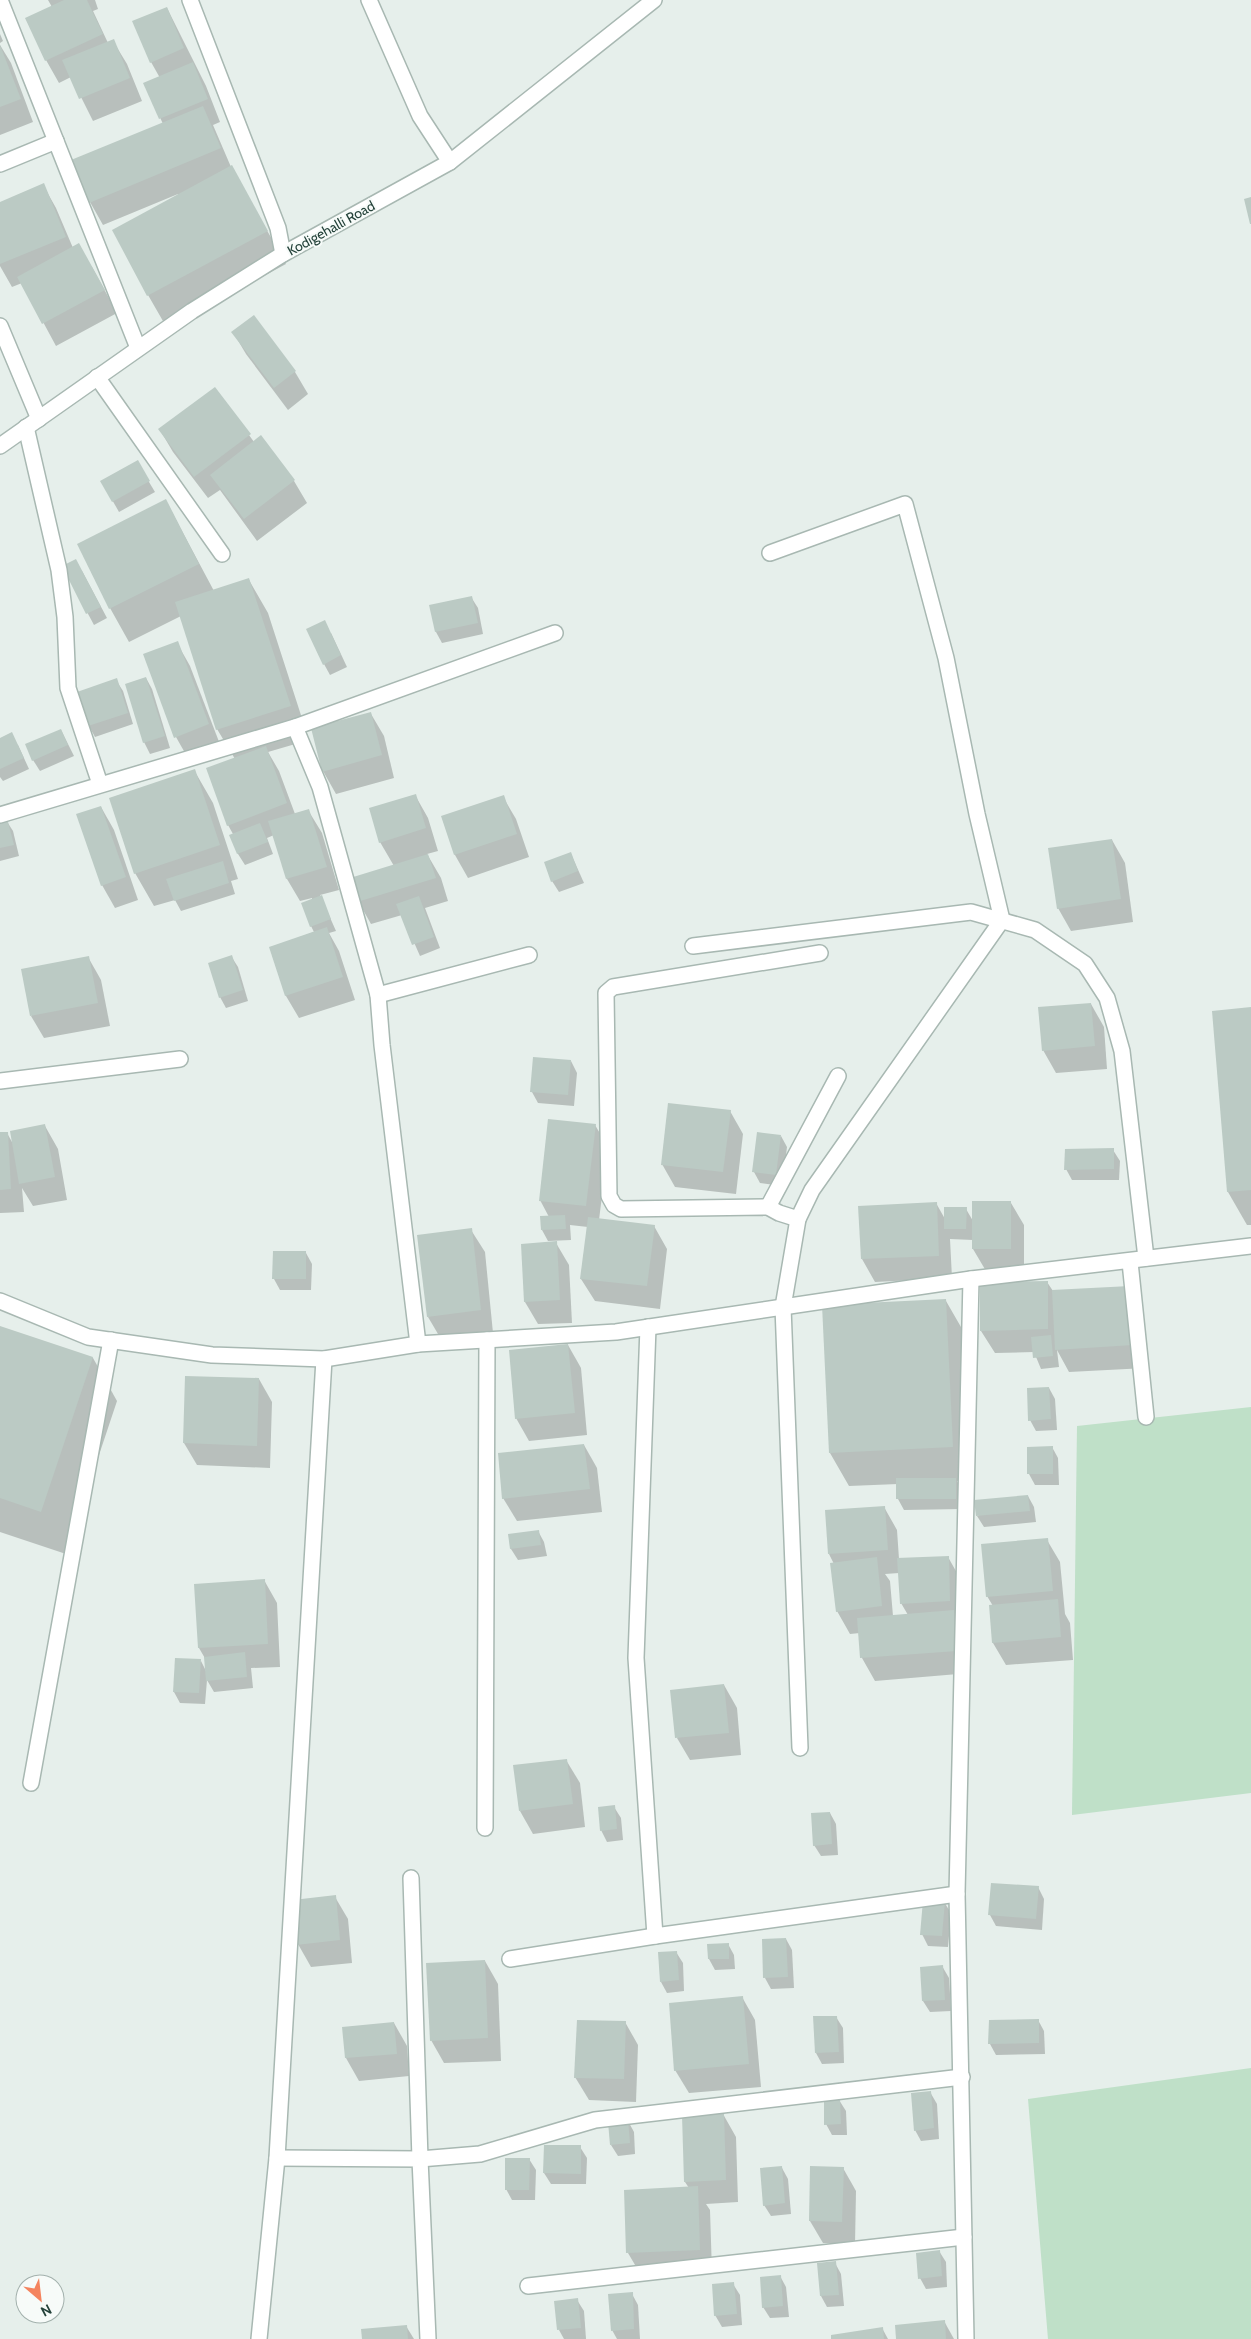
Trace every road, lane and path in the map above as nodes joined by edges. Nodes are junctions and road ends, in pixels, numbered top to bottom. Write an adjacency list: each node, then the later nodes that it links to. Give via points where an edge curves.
1 (0, 0): 5 (street)
2 (190, 0): 8 (street, via 278,228)
3 (370, 0): 6 (street, via 420,116)
4 (654, 0): 6 (street, Kodigehalli Road)
5 (56, 141): 7 (street); 10 (street)
6 (450, 162): 8 (street, Kodigehalli Road)
7 (0, 164)
8 (283, 254): 10 (street, Kodigehalli Road)
9 (0, 326): 12 (street)
10 (138, 348): 11 (street, Kodigehalli Road)
11 (97, 378): 12 (street, Kodigehalli Road); 15 (street)
12 (33, 423): 13 (street, Kodigehalli Road); 18 (street, via 60,570 68,688)
13 (0, 446)
14 (770, 553): 20 (street, via 904,504 946,658)
15 (222, 554)
16 (555, 633): 17 (street)
17 (295, 727): 18 (street); 24 (street, via 320,787)
18 (100, 784): 19 (street)
19 (0, 815)
20 (1002, 920): 21 (street, via 971,912); 29 (street, via 812,1190); 31 (street, via 1035,930 1085,964 1107,998 1122,1050)
21 (693, 946)
22 (820, 953): 28 (street, via 613,987 606,993 609,1196 614,1204 621,1209)
23 (529, 955): 24 (street)
24 (378, 995): 39 (street)
25 (180, 1059): 27 (street)
26 (838, 1076): 28 (street)
27 (0, 1081)
28 (768, 1207): 29 (street)
29 (798, 1219): 35 (street)
30 (1251, 1246): 31 (street)
31 (1146, 1258): 32 (street)
32 (1130, 1262): 33 (street); 41 (street)
33 (971, 1279): 35 (street); 46 (street)
34 (0, 1301): 37 (street, via 88,1336)
35 (783, 1307): 36 (street); 42 (street)
36 (648, 1327): 38 (street); 47 (street, via 636,1658)
37 (110, 1340): 40 (street, via 212,1355); 43 (street)
38 (487, 1340): 39 (street); 44 (street)
39 (418, 1344): 40 (street)
40 (324, 1359): 50 (street)
41 (1146, 1417)
42 (800, 1748)
43 (31, 1783)
44 (485, 1828)
45 (411, 1878): 51 (street)
46 (957, 1894): 47 (street); 49 (street)
47 (655, 1936): 48 (street)
48 (510, 1959)
49 (962, 2077): 51 (street, via 595,2120 480,2154); 52 (street)
50 (277, 2158): 51 (street); 54 (street)
51 (420, 2159): 55 (street)
52 (964, 2237): 53 (street); 56 (street)
53 (528, 2286)
54 (259, 2339)
55 (428, 2339)
56 (966, 2339)

